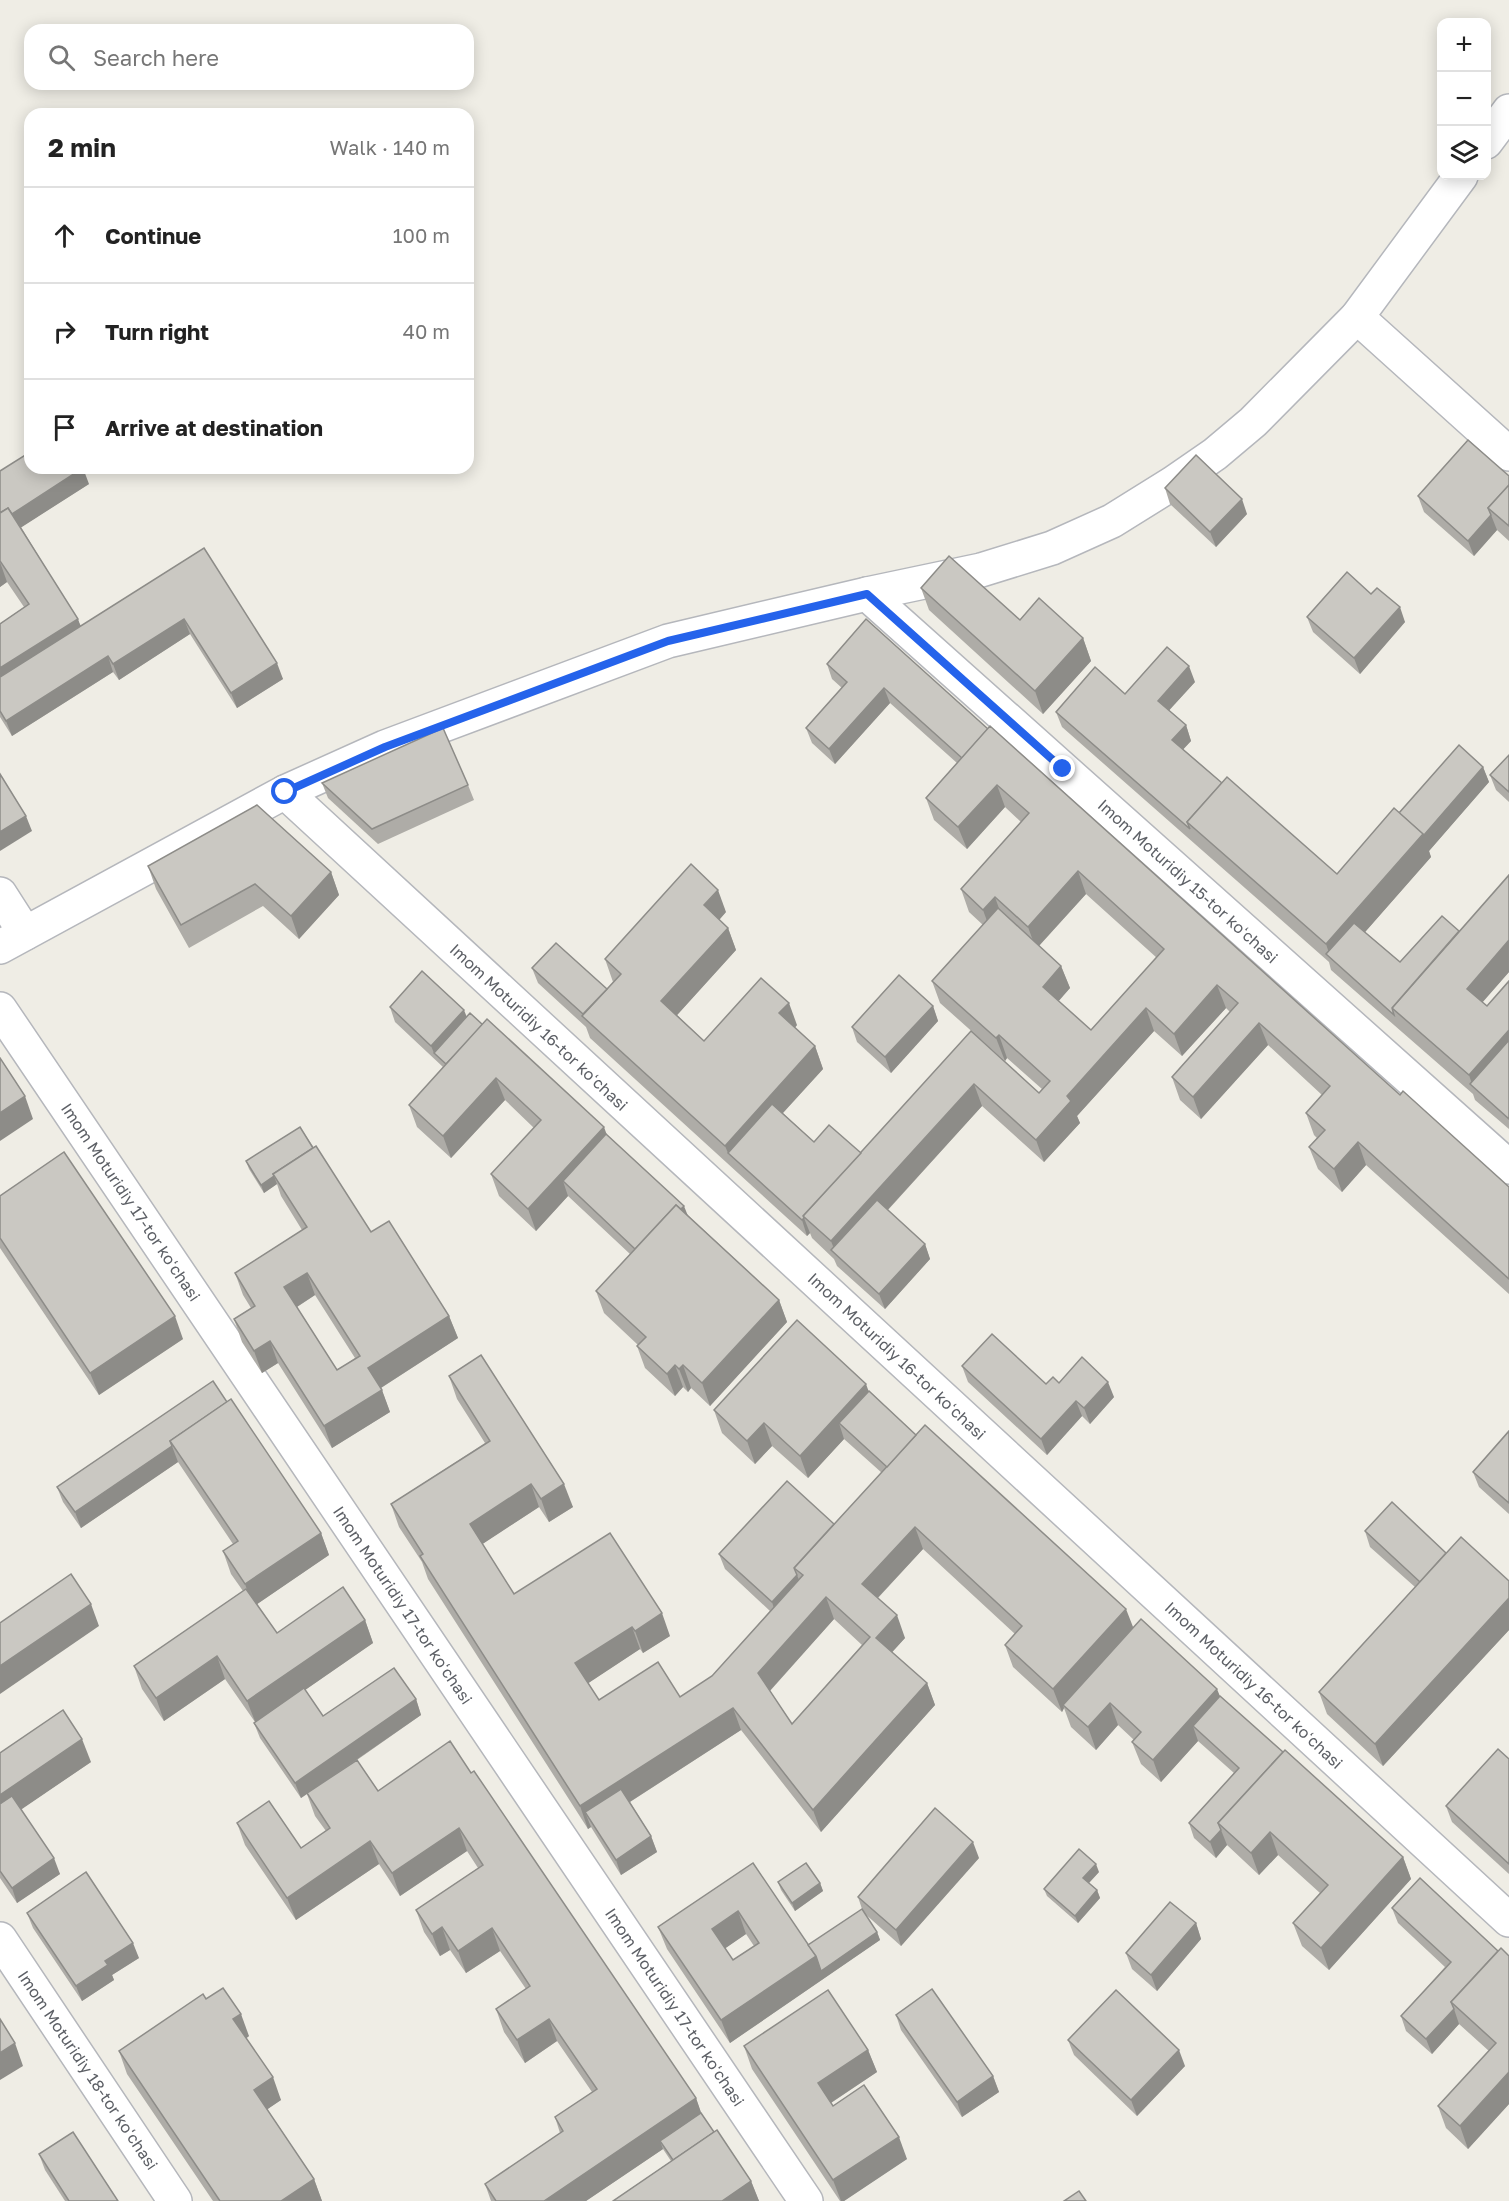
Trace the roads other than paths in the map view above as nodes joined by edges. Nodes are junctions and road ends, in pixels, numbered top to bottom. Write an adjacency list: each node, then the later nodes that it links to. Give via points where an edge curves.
1 (1509, 111): 2 (street)
2 (1491, 135)
3 (1458, 180): 4 (street)
4 (1357, 317): 5 (street); 6 (street, via 1253,422 1215,454 1112,521 1052,548 981,570)
5 (1509, 454)
6 (867, 594): 7 (street, via 668,641 385,747); 11 (street, Imom Moturidiy 15-tor koʻchasi)
7 (285, 792): 9 (street); 12 (street, Imom Moturidiy 16-tor koʻchasi)
8 (0, 894): 9 (street)
9 (13, 940)
10 (0, 1009): 15 (street, Imom Moturidiy 17-tor koʻchasi)
11 (1509, 1167)
12 (1509, 1920)
13 (0, 1939): 14 (street, Imom Moturidiy 18-tor koʻchasi)
14 (175, 2201)
15 (806, 2201)

